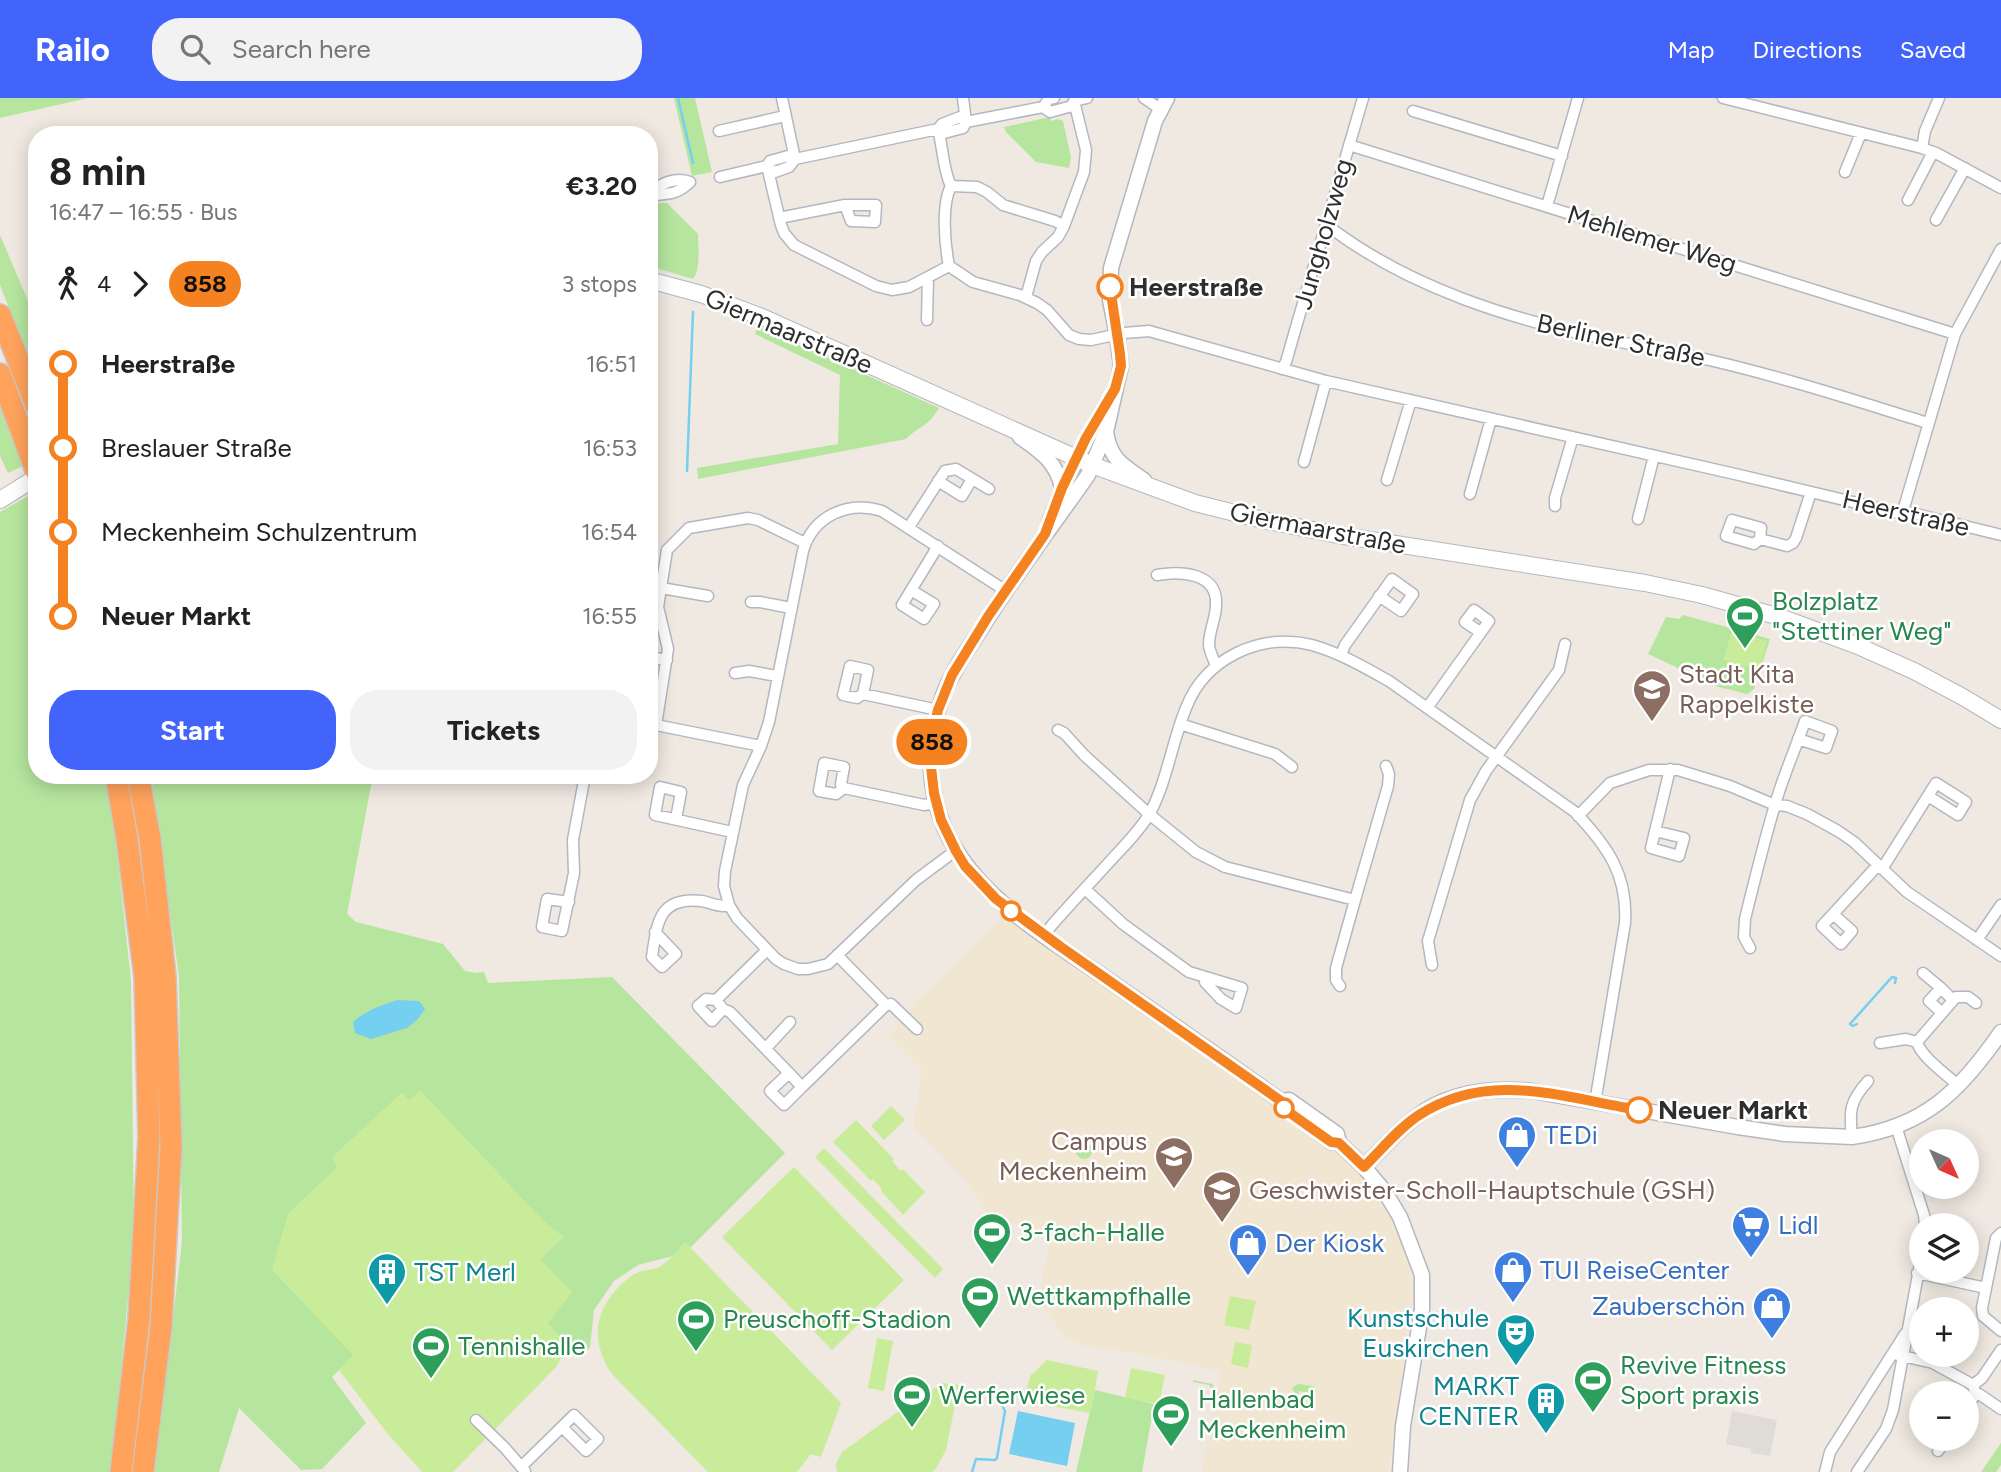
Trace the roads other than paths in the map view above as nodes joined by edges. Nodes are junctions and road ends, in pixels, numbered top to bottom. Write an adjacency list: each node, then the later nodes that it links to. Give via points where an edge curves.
1 (796, 98): 11 (street)
2 (963, 98): 16 (street)
3 (1054, 98): 12 (street)
4 (1087, 98): 10 (street)
5 (1144, 98): 13 (street)
6 (1363, 98): 20 (street, Jungholzweg)
7 (1578, 98): 23 (street)
8 (1723, 98): 19 (street)
9 (1939, 98): 21 (street)
10 (1073, 99): 12 (street, via 1072,106 1050,112); 36 (street, via 1086,150 1084,172)
11 (782, 100): 15 (street)
12 (1043, 102): 16 (street)
13 (1163, 103): 46 (street, via 1111,268 1110,300)
14 (1413, 111): 23 (street)
15 (785, 116): 18 (street); 24 (street)
16 (967, 122): 17 (street, via 963,128 944,133)
17 (938, 129): 24 (street); 29 (street)
18 (719, 131)
19 (1861, 133): 21 (street); 27 (street)
20 (1349, 145): 33 (street, Mehlemer Weg); 37 (street, Jungholzweg)
21 (1922, 148): 22 (street)
22 (1933, 152): 26 (street); 31 (street)
23 (1562, 156): 33 (street)
24 (795, 159): 25 (street, via 775,172)
25 (767, 166): 28 (street); 34 (street)
26 (1965, 168): 30 (street); 35 (street)
27 (1845, 172)
28 (720, 177)
29 (951, 186): 36 (street, via 976,187 1003,205); 39 (street, via 946,195)
30 (2001, 188)
31 (1908, 200)
32 (845, 205): 34 (street)
33 (1547, 206): 45 (street, Mehlemer Weg)
34 (779, 218): 40 (street, via 794,245 876,286 892,290)
35 (1936, 220)
36 (1064, 226): 42 (street, via 1037,261)
37 (1325, 227): 47 (street, Jungholzweg); 54 (street, Berliner Straße, via 1371,257 1513,316 1719,362)
38 (2001, 249): 45 (street)
39 (949, 267): 40 (street); 42 (street, via 973,282)
40 (928, 277): 44 (street)
41 (658, 282): 55 (main road, Giermaarstraße, via 762,317)
42 (1026, 297): 46 (street, Heerstraße, via 1047,310 1069,335 1091,340)
43 (0, 315): 50 (highway)
44 (927, 320)
45 (1955, 334): 54 (street)
46 (1117, 335): 47 (street, Heerstraße, via 1149,331); 51 (street, via 1121,366)
47 (1282, 369): 49 (street, Heerstraße)
48 (0, 374): 58 (highway)
49 (1326, 381): 52 (street, Heerstraße); 61 (street)
50 (28, 385)
51 (1113, 394): 56 (street); 60 (street, via 1086,438)
52 (1411, 400): 53 (street, Heerstraße); 63 (street)
53 (1491, 419): 57 (street, Heerstraße); 70 (street)
54 (1928, 423): 73 (street)
55 (1010, 429): 60 (main road, Giermaarstraße); 66 (street, via 1051,461)
56 (1105, 432): 60 (street); 67 (street, via 1121,465)
57 (1573, 437): 59 (street, Heerstraße); 72 (street)
58 (28, 449)
59 (1654, 456): 69 (street, Heerstraße); 74 (street)
60 (1084, 462): 66 (street); 67 (main road, Giermaarstraße); 76 (street, via 1081,485)
61 (1304, 462)
62 (972, 479): 65 (street, via 956,469 945,471); 65 (street, via 962,496); 68 (street)
63 (1387, 480)
64 (28, 481): 71 (main road)
65 (938, 481): 75 (street)
66 (1062, 488): 76 (street)
67 (1154, 488): 101 (main road, Giermaarstraße, via 1195,503 1338,535 1702,595 1858,646 1914,671)
68 (989, 489)
69 (1811, 492): 73 (street, Heerstraße); 78 (street, Heerstraße, via 1793,543 1787,546)
70 (1470, 494)
71 (0, 500)
72 (1555, 506)
73 (1903, 511): 77 (street, Heerstraße)
74 (1638, 519)
75 (909, 527): 79 (street, via 873,508 846,508 817,524); 80 (street)
76 (1045, 534): 84 (street)
77 (2001, 535)
78 (1760, 539)
79 (805, 543): 82 (street, via 748,518 689,528 667,550); 88 (street)
80 (938, 546): 83 (street); 84 (street)
81 (1157, 575): 94 (street, via 1184,573 1205,579 1213,588 1217,603 1209,644)
82 (661, 589): 85 (street); 93 (street, via 658,607 667,639)
83 (911, 590)
84 (1006, 591): 100 (street, via 952,675)
85 (708, 596)
86 (1379, 596): 91 (street)
87 (751, 603): 88 (street)
88 (791, 608): 96 (street)
89 (1480, 632): 99 (street)
90 (1565, 643): 107 (street, via 1559,670)
91 (1341, 655): 94 (street, via 1297,643 1268,643); 99 (street)
92 (658, 658): 93 (street)
93 (667, 660): 98 (street)
94 (1216, 665): 102 (street, via 1196,687)
95 (735, 673): 96 (street)
96 (777, 677): 106 (street)
97 (863, 695): 100 (street)
98 (658, 698)
99 (1427, 708): 107 (street)
100 (938, 710): 116 (street, via 930,758)
101 (2001, 720)
102 (1180, 724): 108 (street, via 1275,754); 118 (street)
103 (658, 725): 106 (street)
104 (1058, 730): 118 (street)
105 (1798, 739): 117 (street)
106 (761, 746): 122 (street, via 743,785)
107 (1496, 758): 119 (street); 138 (street, via 1470,800 1428,941)
108 (1292, 766)
109 (1386, 766): 126 (street, via 1388,786)
110 (1670, 769): 117 (street); 119 (street, via 1649,770 1610,783); 121 (street)
111 (118, 784): 176 (highway, via 145,977 149,1137 139,1319)
112 (140, 784): 177 (highway, via 165,976 171,1146 161,1325)
113 (583, 784): 127 (street, via 573,840 575,873)
114 (844, 788): 116 (street, via 924,805)
115 (1928, 796): 124 (street)
116 (936, 803): 123 (street)
117 (1775, 804): 124 (street, via 1838,831); 134 (street, via 1745,919 1744,937)
118 (1149, 814): 125 (street); 126 (street, via 1196,852 1225,866)
119 (1578, 816): 157 (street, via 1612,857 1626,908)
120 (676, 819): 122 (street)
121 (1655, 831)
122 (732, 832): 128 (street, via 724,886)
123 (956, 851): 132 (street, via 996,899); 136 (street, via 916,880)
124 (1880, 867): 130 (street); 133 (street, via 1907,892)
125 (1085, 889): 132 (street); 140 (street, via 1123,924)
126 (1355, 900): 141 (street, via 1335,968)
127 (569, 902)
128 (729, 905): 131 (street, via 685,900 670,905); 135 (street)
129 (2001, 905): 133 (street)
130 (1833, 914)
131 (655, 932)
132 (1044, 935): 160 (street, via 1281,1101 1283,1108 1331,1142 1339,1143)
133 (1978, 940): 137 (street)
134 (1750, 948)
135 (767, 950): 136 (street, via 798,969 818,968); 152 (street, via 720,1005)
136 (838, 956): 145 (street)
137 (2001, 956)
138 (1432, 965)
139 (1923, 973): 142 (street)
140 (1204, 979)
141 (1340, 986)
142 (1941, 988): 143 (street); 146 (street, via 1929,1001)
143 (1953, 1000): 144 (street, via 1968,997); 146 (street)
144 (1976, 1003)
145 (886, 1005): 148 (street, via 891,1004); 156 (street)
146 (1941, 1013): 151 (street)
147 (790, 1022): 152 (street)
148 (917, 1030)
149 (2001, 1032): 155 (street)
150 (1880, 1042): 151 (street)
151 (1917, 1042): 155 (street)
152 (766, 1048): 153 (street)
153 (789, 1073): 156 (street); 156 (street, via 770,1091 784,1105)
154 (1868, 1081): 159 (street, via 1851,1106)
155 (1959, 1086): 158 (street, via 1928,1112)
156 (802, 1087)
157 (1595, 1103): 159 (street, via 1785,1134); 160 (street, via 1508,1089 1459,1096 1417,1116)
158 (1896, 1126): 159 (street); 161 (street)
159 (1852, 1137)
160 (1364, 1167): 178 (street, via 1400,1217 1422,1275 1421,1321)
161 (1923, 1213)
162 (2001, 1233): 165 (street, via 1996,1238)
163 (1915, 1283): 168 (street)
164 (1963, 1283): 165 (street)
165 (1986, 1288): 166 (street, via 1983,1316)
166 (2001, 1331)
167 (2001, 1350): 170 (street)
168 (1898, 1356): 169 (street, via 1940,1366); 179 (street, via 1830,1452); 180 (street, via 1893,1410)
169 (1964, 1381)
170 (1979, 1382)
171 (1979, 1394): 172 (street)
172 (2001, 1409)
173 (476, 1420): 175 (street)
174 (562, 1427): 175 (street)
175 (523, 1470)
176 (121, 1472)
177 (143, 1472)
178 (1400, 1472)
179 (1825, 1472)
180 (1857, 1472)

